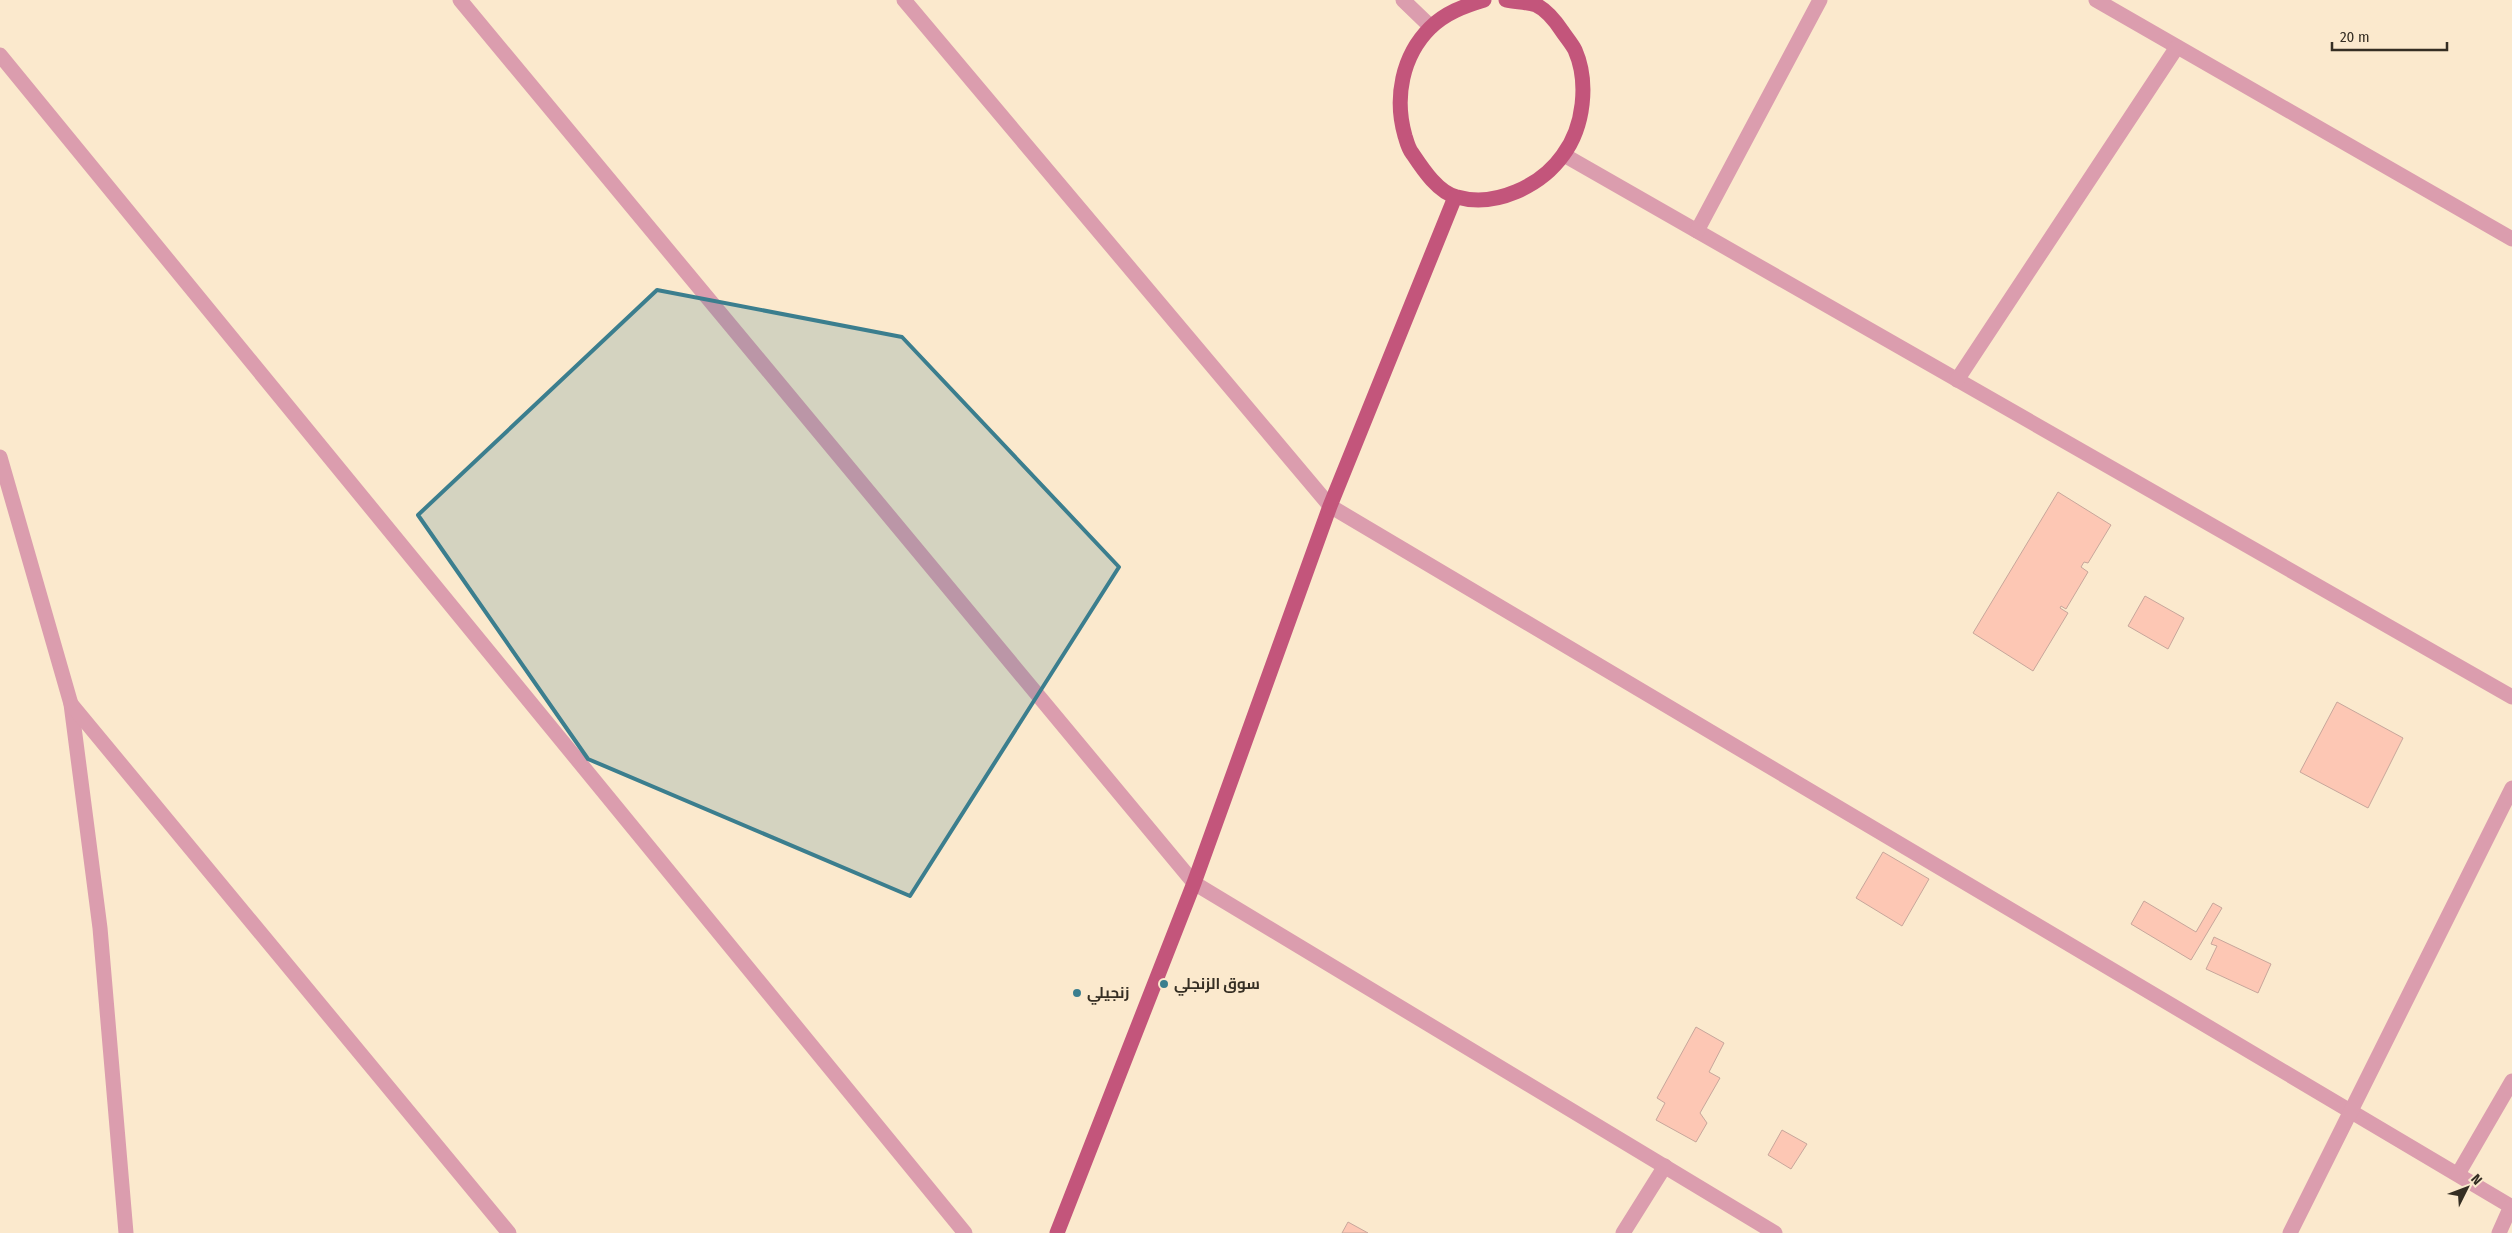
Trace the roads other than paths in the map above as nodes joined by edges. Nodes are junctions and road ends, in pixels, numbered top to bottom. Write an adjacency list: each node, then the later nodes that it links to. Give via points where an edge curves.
1 (460, 0): 22 (street)
2 (904, 0): 18 (street)
3 (1403, 0): 9 (street)
4 (1484, 0): 9 (main road, via 1459,8)
5 (1506, 0): 8 (main road)
6 (1820, 0): 14 (street)
7 (2096, 0): 10 (street)
8 (1537, 3): 12 (main road, via 1555,20 1575,51 1583,87 1579,122)
9 (1431, 27): 13 (main road, via 1410,54 1400,85 1400,118 1410,150 1428,178)
10 (2177, 47): 15 (street); 16 (street)
11 (0, 55): 30 (street)
12 (1564, 155): 13 (main road, via 1542,177 1516,193 1486,199); 14 (street)
13 (1455, 197): 18 (main road)
14 (1697, 231): 16 (street)
15 (2512, 239)
16 (1957, 380): 19 (street)
17 (0, 456): 20 (street)
18 (1330, 506): 22 (main road); 24 (street)
19 (2512, 697)
20 (71, 704): 28 (street, via 100,928); 29 (street)
21 (2512, 788): 24 (street)
22 (1194, 883): 25 (street); 31 (main road)
23 (2512, 1081): 26 (street)
24 (2351, 1110): 26 (street); 34 (street)
25 (1665, 1166): 32 (street); 33 (street)
26 (2458, 1174): 27 (street)
27 (2511, 1206): 35 (street)
28 (126, 1233)
29 (509, 1233)
30 (965, 1233)
31 (1057, 1233)
32 (1623, 1233)
33 (1775, 1233)
34 (2290, 1233)
35 (2499, 1233)

